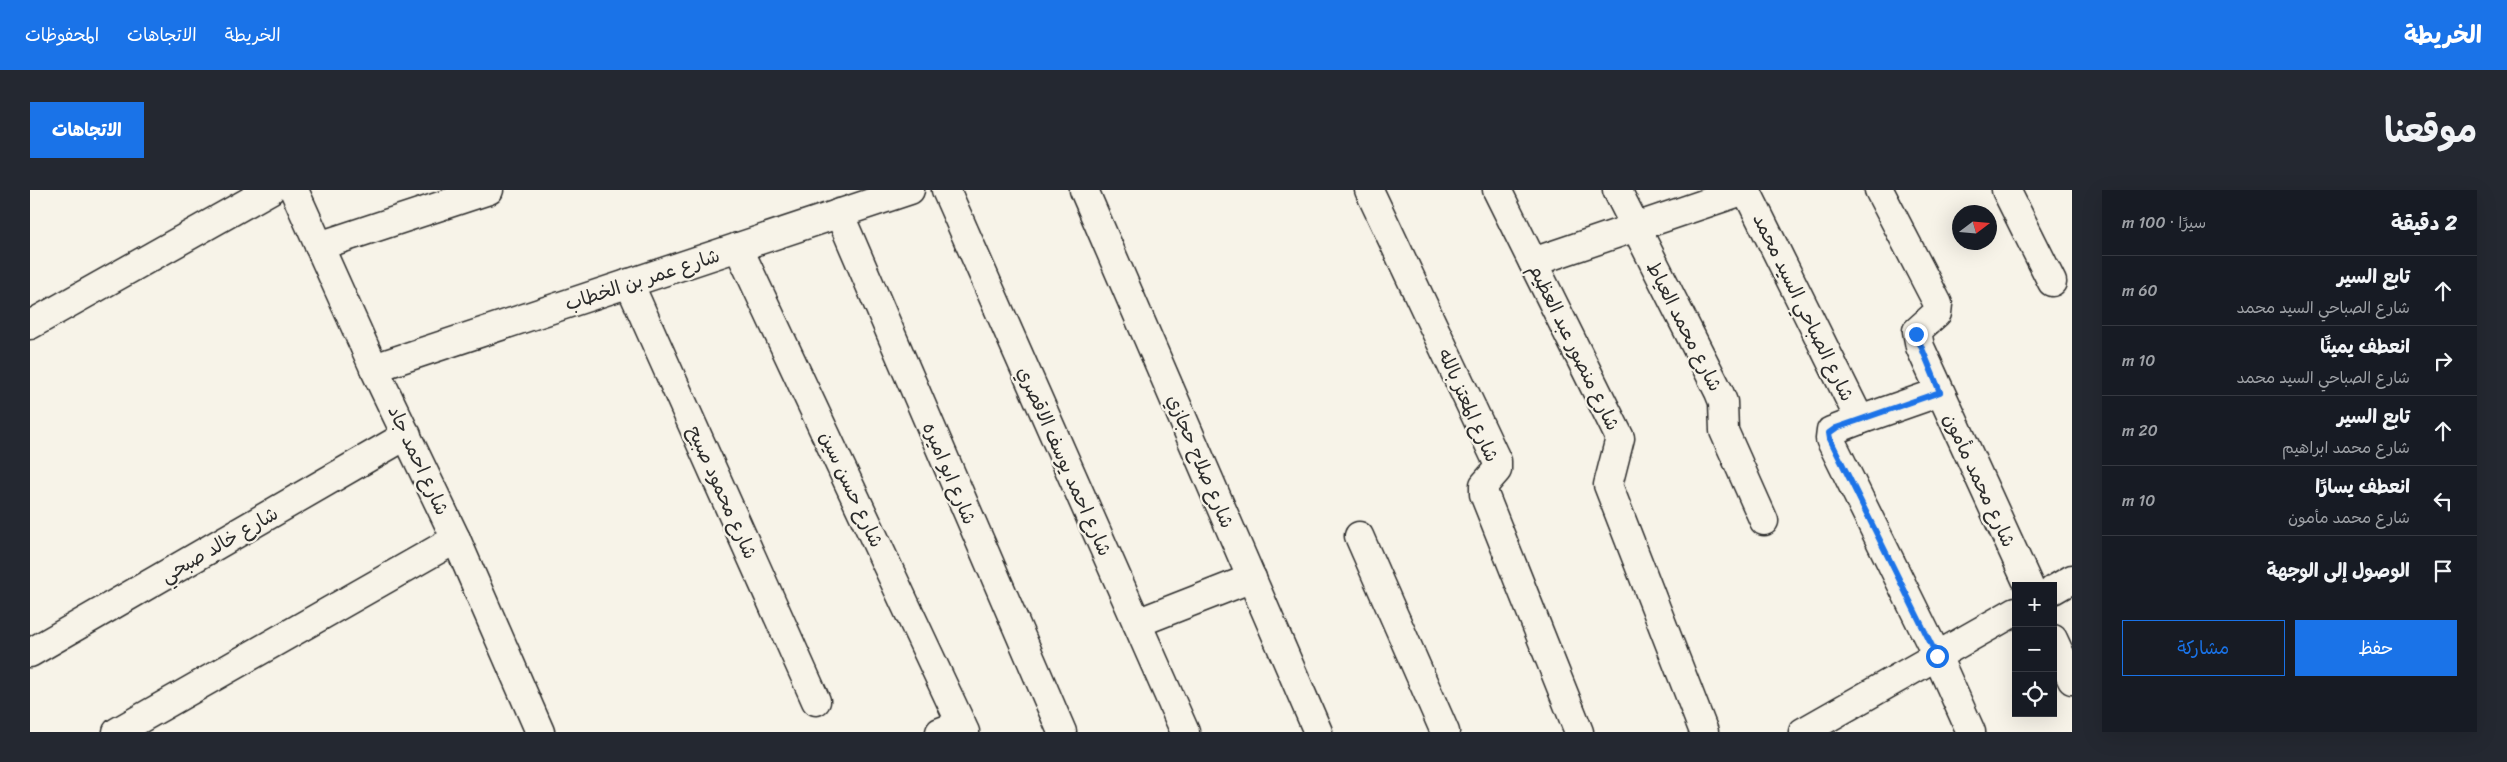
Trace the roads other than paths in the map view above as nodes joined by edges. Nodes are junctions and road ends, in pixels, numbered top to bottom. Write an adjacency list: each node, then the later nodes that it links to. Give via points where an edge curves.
1 (270, 190): 20 (street)
2 (294, 190): 15 (street, شارع احمد جاد)
3 (489, 190): 15 (street)
4 (910, 190): 13 (street, شارع عمر بن الخطاب)
5 (946, 190): 33 (street, شارع احمد يوسف الاقصري)
6 (1084, 190): 28 (street, شارع صلاح حجازي)
7 (1369, 190): 47 (street, شارع المعتز بالله, via 1496,461 1495,474 1486,482 1483,491)
8 (1497, 190): 17 (street, شارع منصور عبد العظيم)
9 (1617, 190): 14 (street, شارع محمد العياط)
10 (1746, 190): 14 (street); 23 (street, شارع الصباحي السيد محمد)
11 (1879, 190): 22 (street, شارع محمد مأمون, via 1938,304 1937,313 1916,334)
12 (2006, 190): 18 (street)
13 (839, 214): 16 (street, شارع عمر بن الخطاب); 43 (street, شارع ابو اميره)
14 (1636, 228): 17 (street); 25 (street, شارع محمد العياط, via 1720,392 1724,431)
15 (319, 246): 21 (street, شارع احمد جاد)
16 (738, 247): 19 (street, شارع عمر بن الخطاب); 40 (street, شارع حسن سين)
17 (1533, 262): 48 (street, شارع منصور عبد العظيم, via 1620,438 1608,485)
18 (2052, 282)
19 (629, 283): 21 (street, شارع عمر بن الخطاب); 38 (street, شارع محمود صبيح)
20 (30, 325)
21 (374, 368): 24 (street, شارع احمد جاد)
22 (1940, 392): 23 (street); 30 (street, شارع محمد مأمون)
23 (1860, 420): 36 (street, شارع الصباحي السيد محمد, via 1831,431 1830,439)
24 (407, 435): 27 (street, شارع احمد جاد); 35 (street, شارع خالد صبحي)
25 (1764, 521)
26 (1359, 536): 46 (street)
27 (456, 538): 41 (street); 42 (street, شارع احمد جاد)
28 (1252, 578): 33 (street); 45 (street, شارع صلاح حجازي)
29 (2072, 579): 31 (street)
30 (2027, 582)
31 (2057, 588)
32 (2012, 613): 36 (street)
33 (1137, 623): 44 (street, شارع احمد يوسف الاقصري)
34 (2057, 648): 37 (street)
35 (30, 653)
36 (1937, 656): 39 (street); 50 (street, شارع الصباحي السيد محمد)
37 (2072, 680)
38 (816, 701)
39 (1835, 724): 49 (street)
40 (955, 729)
41 (117, 732)
42 (540, 732)
43 (1062, 732)
44 (1185, 732)
45 (1318, 732)
46 (1445, 732)
47 (1579, 732)
48 (1704, 732)
49 (1803, 732)
50 (1970, 732)

